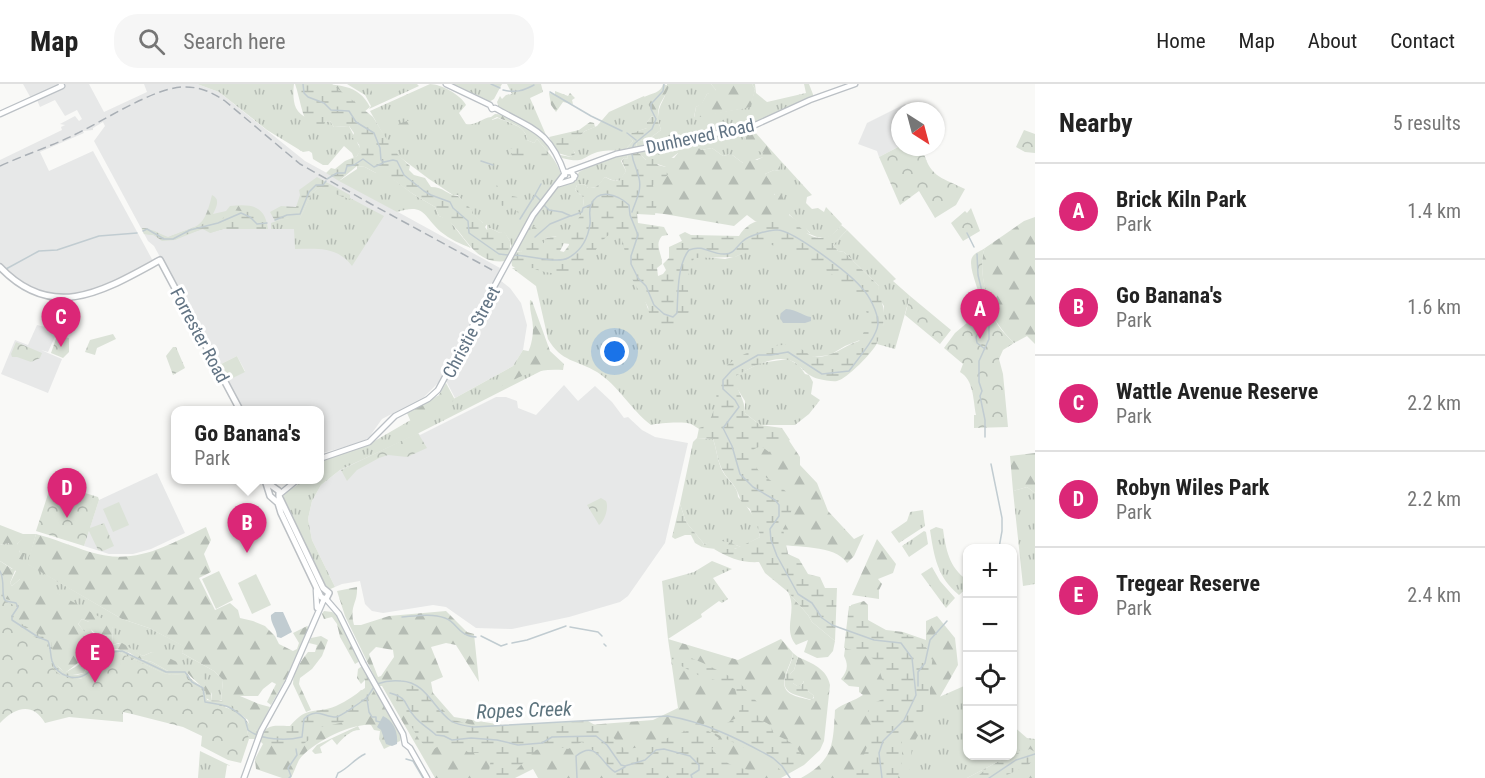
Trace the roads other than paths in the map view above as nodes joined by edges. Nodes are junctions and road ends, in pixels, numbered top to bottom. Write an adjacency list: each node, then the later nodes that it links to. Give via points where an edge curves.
1 (446, 84): 6 (main road, via 530,125 550,144)
2 (855, 84): 5 (main road, Dunheved Road, via 753,126 627,151)
3 (61, 85): 4 (main road)
4 (0, 114)
5 (580, 169): 6 (main road, Dunheved Road); 7 (main road)
6 (567, 173): 7 (main road, via 573,174); 7 (main road, via 566,180); 8 (main road, Christie Street)
7 (572, 179): 8 (main road, Christie Street)
8 (558, 185): 18 (main road, Christie Street, via 528,225 436,393 395,416 369,442)
9 (160, 263): 12 (main road, via 101,291); 12 (main road, via 109,292); 13 (main road, Forrester Road); 14 (main road, Forrester Road)
10 (0, 267): 12 (main road, via 32,290)
11 (0, 272): 12 (main road, via 31,294)
12 (65, 299)
13 (197, 336): 14 (main road); 15 (main road, Forrester Road)
14 (207, 348): 15 (main road); 17 (main road, Forrester Road)
15 (209, 358): 16 (main road, Forrester Road)
16 (235, 406)
17 (236, 406)
18 (324, 457)
19 (270, 484): 21 (main road)
20 (292, 484): 21 (main road)
21 (276, 493): 23 (main road); 25 (main road)
22 (293, 550): 23 (main road)
23 (303, 560): 24 (main road)
24 (312, 578): 25 (main road); 25 (main road, via 317,595)
25 (323, 599): 26 (main road, via 338,612); 26 (main road, via 340,612); 27 (main road, via 288,682 261,731)
26 (364, 662): 28 (main road)
27 (244, 778)
28 (428, 778)

